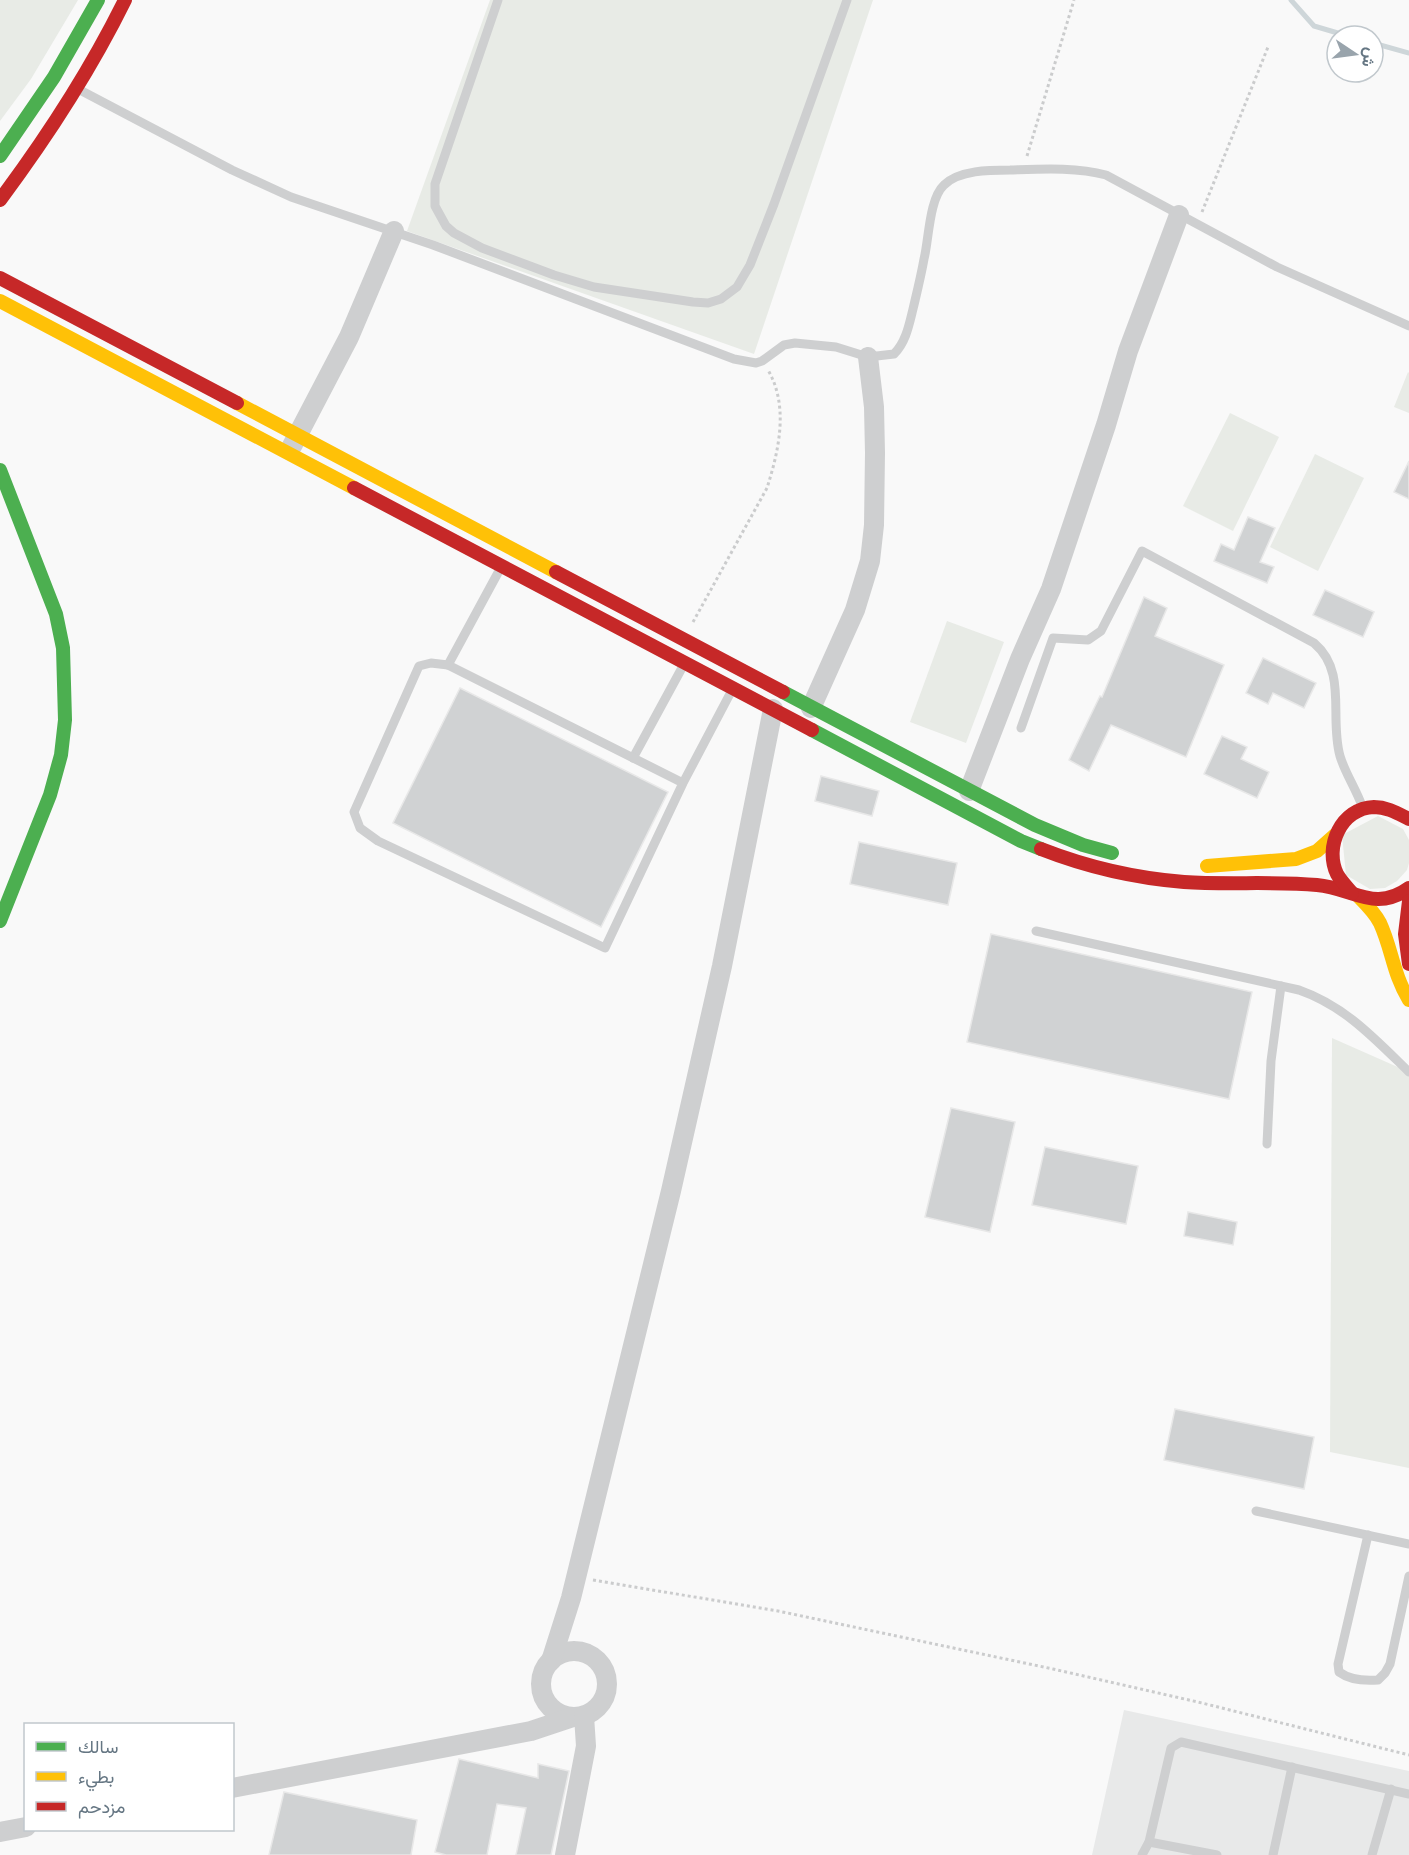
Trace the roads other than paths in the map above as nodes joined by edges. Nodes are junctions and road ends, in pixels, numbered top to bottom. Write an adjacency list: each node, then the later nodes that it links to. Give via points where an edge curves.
1 (98, 0): 6 (street, via 48,87)
2 (125, 0): 5 (street)
3 (498, 0): 4 (lane, via 435,184 435,206 446,226 482,248 574,282 708,303 732,292 750,265)
4 (847, 0)
5 (76, 88): 7 (street); 9 (lane, via 283,194)
6 (0, 156)
7 (0, 200)
8 (1188, 219): 12 (lane, via 1277,267); 13 (lane, via 1106,175 1091,171 1023,169 963,175 945,184 934,203 925,258 899,349 894,354); 29 (street, via 1128,351 1051,589)
9 (394, 231): 13 (lane, via 734,359 762,361 784,345 795,344 836,348); 14 (street, via 349,337)
10 (0, 278): 14 (street)
11 (0, 301): 15 (street)
12 (1409, 326)
13 (868, 357): 24 (street, via 875,453 870,561 855,610)
14 (297, 436): 15 (street); 17 (street)
15 (288, 454): 18 (street)
16 (0, 470): 38 (street, via 56,614 63,648 65,720 50,795)
17 (510, 548): 18 (lane); 19 (street)
18 (501, 566): 20 (street); 21 (lane)
19 (689, 642): 20 (lane); 22 (street)
20 (685, 663): 23 (street); 27 (lane)
21 (448, 665): 27 (lane); 28 (lane, via 419,666 354,812 360,828 378,841 605,948)
22 (741, 671): 23 (lane); 24 (street)
23 (733, 688): 25 (street); 28 (lane)
24 (811, 708): 29 (street)
25 (773, 709): 36 (street, via 997,830 1070,860 1155,879 1318,885); 49 (street, via 722,966 641,1320)
26 (1021, 728): 30 (lane, via 1053,639 1088,640 1101,631 1142,551 1322,650 1334,673 1340,755)
27 (633, 758): 28 (lane)
28 (682, 783)
29 (969, 791): 33 (street, via 1059,836)
30 (1363, 809): 31 (street, via 1389,808); 32 (street, via 1346,819)
31 (1409, 819)
32 (1335, 835): 34 (street, via 1317,851 1296,859); 36 (street, via 1331,847 1333,867 1342,884)
33 (1126, 856)
34 (1191, 866)
35 (1409, 888): 36 (street, via 1383,900)
36 (1356, 895): 42 (street, via 1381,924 1396,980)
37 (1409, 901): 40 (street)
38 (0, 921)
39 (1036, 931): 41 (lane)
40 (1409, 964)
41 (1281, 986): 43 (lane, via 1321,997 1357,1022); 44 (lane, via 1270,1061)
42 (1409, 1000)
43 (1409, 1072)
44 (1267, 1144)
45 (1256, 1511): 46 (lane)
46 (1368, 1535): 47 (lane); 48 (lane, via 1339,1672 1367,1681 1378,1680 1385,1673)
47 (1409, 1544)
48 (1409, 1576)
49 (571, 1598): 50 (street); 51 (street)
50 (570, 1651): 51 (street); 53 (street, via 591,1656 605,1672 607,1683 601,1703 594,1711)
51 (551, 1660): 52 (street, via 541,1680)
52 (542, 1691): 53 (street, via 552,1710); 54 (street, via 540,1712)
53 (578, 1717): 54 (street); 62 (street, via 586,1746)
54 (531, 1731): 56 (street)
55 (1293, 1767): 57 (lane); 61 (lane, via 1181,1742 1174,1744); 65 (lane)
56 (234, 1788)
57 (1391, 1789): 58 (lane); 66 (lane)
58 (1409, 1794)
59 (24, 1827): 60 (street)
60 (0, 1832)
61 (1149, 1842): 63 (lane); 64 (lane)
62 (565, 1855)
63 (1142, 1855)
64 (1217, 1855)
65 (1273, 1855)
66 (1372, 1855)

